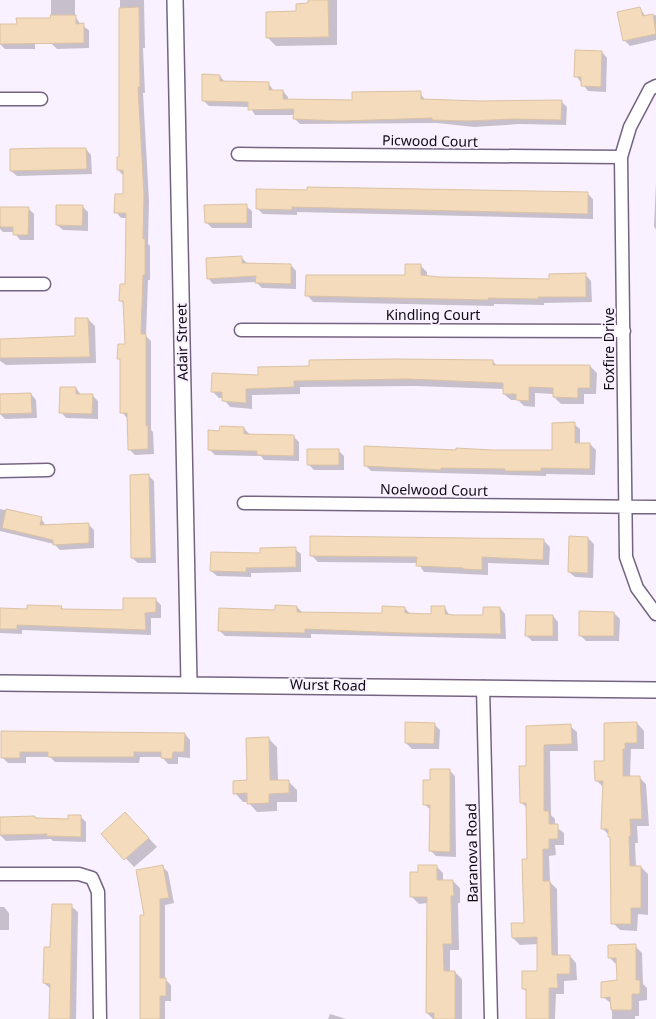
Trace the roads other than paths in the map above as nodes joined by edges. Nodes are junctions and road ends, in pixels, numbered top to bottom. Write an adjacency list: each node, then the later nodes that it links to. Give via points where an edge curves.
1 (175, 0): 18 (street, Adair Street)
2 (656, 86): 6 (street, Foxfire Drive, via 650,89 630,127)
3 (0, 99): 4 (street)
4 (41, 99)
5 (238, 154): 6 (street, Picwood Court)
6 (621, 158): 10 (street, Foxfire Drive)
7 (0, 284): 8 (street)
8 (44, 284)
9 (241, 330): 10 (street, Kindling Court)
10 (624, 331): 14 (street, Foxfire Drive)
11 (48, 470): 12 (street)
12 (0, 471)
13 (244, 503): 14 (street, Noelwood Court)
14 (624, 508): 15 (street, Noelwood Court); 16 (street, Foxfire Drive, via 626,557 638,588)
15 (656, 508)
16 (656, 614)
17 (0, 683): 18 (street, Wurst Road)
18 (189, 683): 19 (street, Wurst Road)
19 (482, 686): 20 (street, Wurst Road); 23 (street, Baranova Road)
20 (656, 690)
21 (0, 874): 22 (street, via 79,874 92,878 98,892)
22 (100, 1019)
23 (491, 1019)

